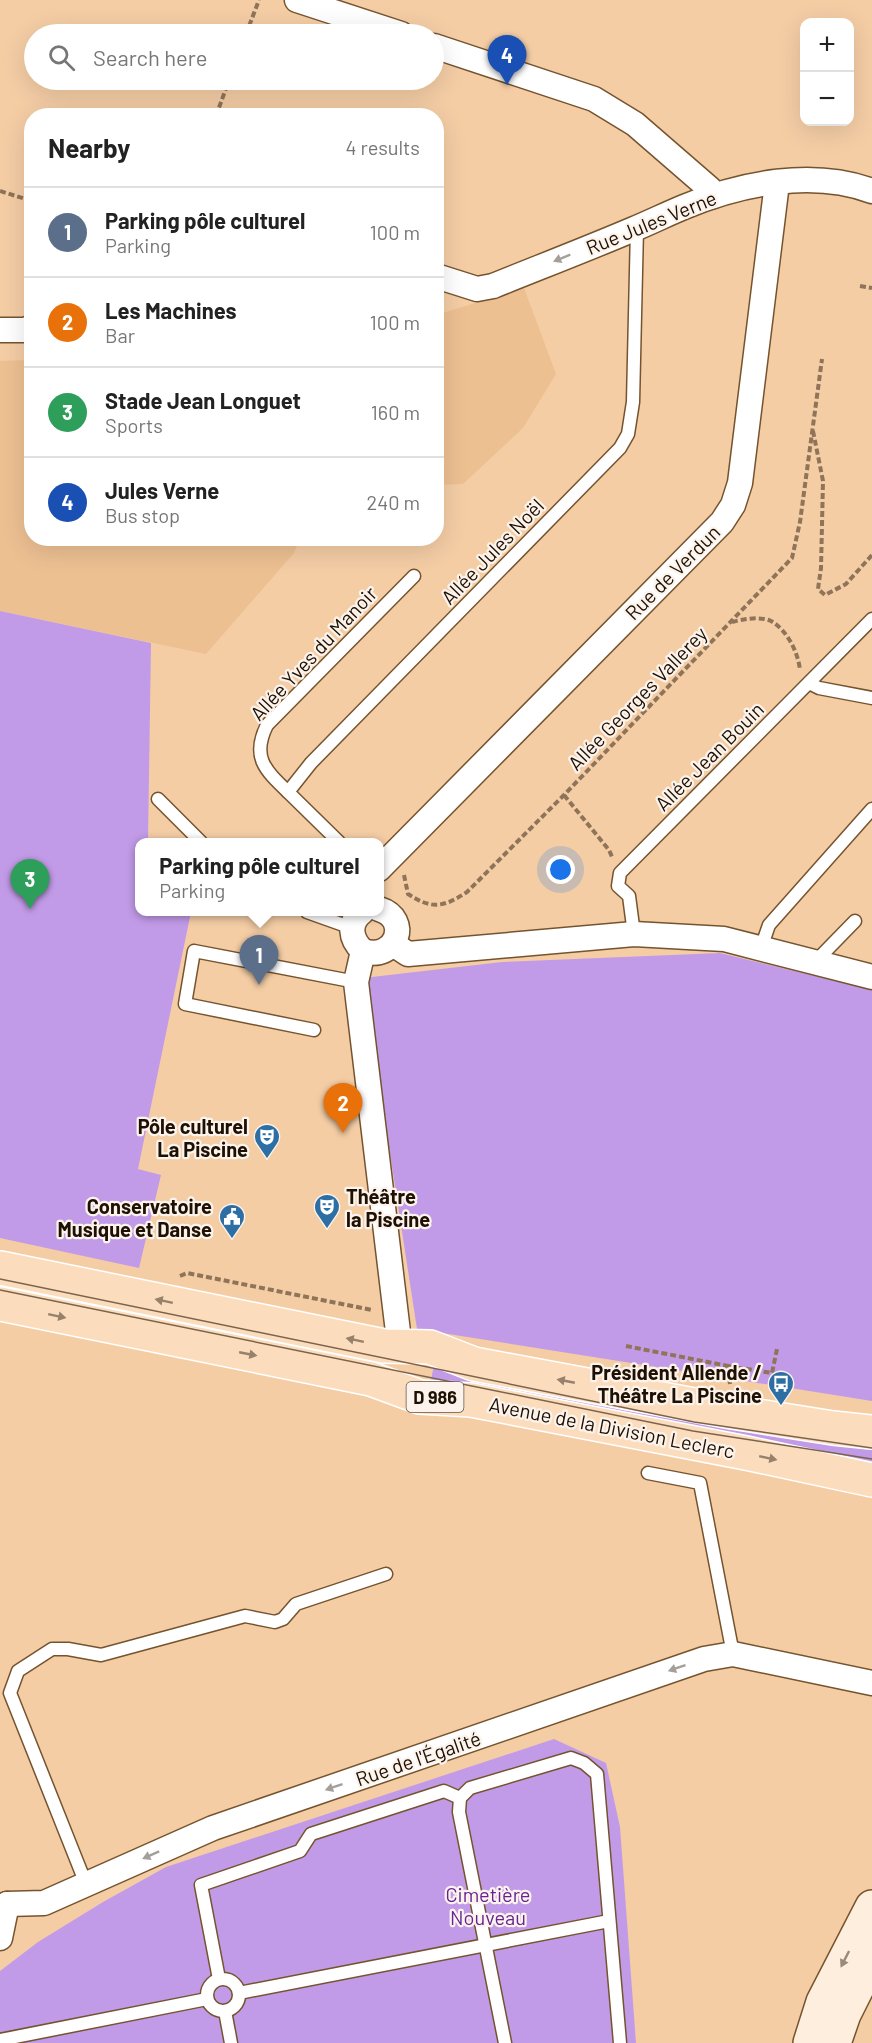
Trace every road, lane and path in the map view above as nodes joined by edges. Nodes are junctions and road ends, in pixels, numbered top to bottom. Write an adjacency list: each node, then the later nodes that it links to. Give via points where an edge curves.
1 (259, 0): 3 (path)
2 (297, 0): 4 (street)
3 (250, 24)
4 (370, 24)
5 (444, 48): 11 (street, via 594,99 635,124 710,189)
6 (225, 90): 7 (path)
7 (219, 108)
8 (777, 183): 10 (street, Rue Jules Verne, via 813,180); 11 (street, Rue Jules Verne, via 747,186); 33 (street, Rue de Verdun, via 740,483 733,505 722,522)
9 (0, 191): 12 (path)
10 (872, 191)
11 (713, 196): 13 (street, Rue Jules Verne)
12 (24, 198)
13 (637, 228): 14 (street, Rue Jules Verne, one-way to 14, via 493,286 477,289); 27 (lane, Allée Jules Noël, via 633,402 628,434 620,448 311,763)
14 (444, 279)
15 (860, 286): 16 (path)
16 (872, 288)
17 (0, 330): 18 (street)
18 (24, 330)
19 (822, 359): 20 (path, Allée Georges Vallerey)
20 (813, 428): 21 (path, via 823,481 818,589 825,595 846,584); 24 (path, Allée Georges Vallerey, via 792,558)
21 (872, 555)
22 (414, 576): 27 (lane, Allée Yves du Manoir, via 267,725 260,739 260,757)
23 (872, 619): 25 (lane, Allée Jean Bouin)
24 (732, 622): 25 (path, via 770,621 788,637 799,659 801,676); 28 (path, Allée Georges Vallerey)
25 (809, 683): 26 (lane); 35 (lane, Allée Jean Bouin)
26 (872, 698)
27 (288, 792): 32 (lane)
28 (564, 795): 33 (path, Allée Georges Vallerey, via 467,892 449,903 424,904 408,894 403,876 406,867); 35 (path, Allée Georges Vallerey, via 609,850)
29 (158, 799): 31 (lane)
30 (872, 809): 42 (lane, via 770,925)
31 (196, 838)
32 (334, 838)
33 (398, 849): 34 (street, Rue de Verdun)
34 (384, 863)
35 (620, 873): 40 (lane, via 618,886 628,896)
36 (384, 911): 41 (street, via 398,930)
37 (332, 916): 38 (lane)
38 (357, 920): 43 (street, via 353,939)
39 (855, 921): 44 (lane)
40 (634, 934): 41 (street, via 408,954); 42 (street, via 724,939)
41 (393, 944): 43 (street, via 382,952)
42 (761, 948): 44 (street)
43 (363, 951): 46 (street)
44 (815, 962): 45 (street)
45 (872, 977)
46 (356, 982): 47 (lane, via 194,951 185,1004); 51 (street, via 398,1332)
47 (314, 1030)
48 (0, 1268): 51 (main road, Avenue de la Division Leclerc / D 986, one-way to 48)
49 (0, 1304): 57 (main road, Avenue de la Division Leclerc / D 986, one-way to 57, via 371,1379 420,1397 471,1400)
50 (626, 1346): 53 (path)
51 (396, 1347): 54 (main road, Avenue de la Division Leclerc / D 986, one-way to 51, via 474,1364 430,1347)
52 (777, 1349): 53 (path, via 772,1373)
53 (728, 1366): 54 (path)
54 (732, 1412): 55 (main road, Avenue de la Division Leclerc / D 986)
55 (872, 1432)
56 (648, 1473): 59 (lane, via 699,1483)
57 (872, 1480)
58 (386, 1574): 62 (lane, via 296,1604 275,1622 245,1616 101,1655 52,1649 18,1671 10,1693)
59 (733, 1654): 60 (street, Rue de l'Égalité); 62 (street, Rue de l'Égalité, one-way to 62, via 704,1659 213,1828)
60 (872, 1683)
61 (460, 1798): 65 (lane, via 470,1788 560,1761 571,1758 584,1763 597,1774); 67 (lane, via 459,1812); 69 (lane, via 444,1791 311,1834 300,1851 201,1885)
62 (86, 1884): 63 (street, Rue de l'Égalité, via 44,1903)
63 (3, 1900): 66 (street, Rue de l'Égalité)
64 (872, 1907): 77 (main road, one-way to 77, via 823,2002)
65 (609, 1921): 67 (lane); 76 (lane)
66 (0, 1938)
67 (485, 1945): 70 (lane); 75 (lane)
68 (872, 1958): 78 (main road)
69 (219, 1979): 70 (lane, via 235,1984); 71 (lane, via 209,1985)
70 (239, 1993): 72 (lane, via 236,2005)
71 (207, 1999): 72 (lane, via 210,2006); 73 (lane)
72 (225, 2012): 74 (lane)
73 (0, 2040)
74 (231, 2043)
75 (505, 2043)
76 (620, 2043)
77 (810, 2043)
78 (834, 2043)

